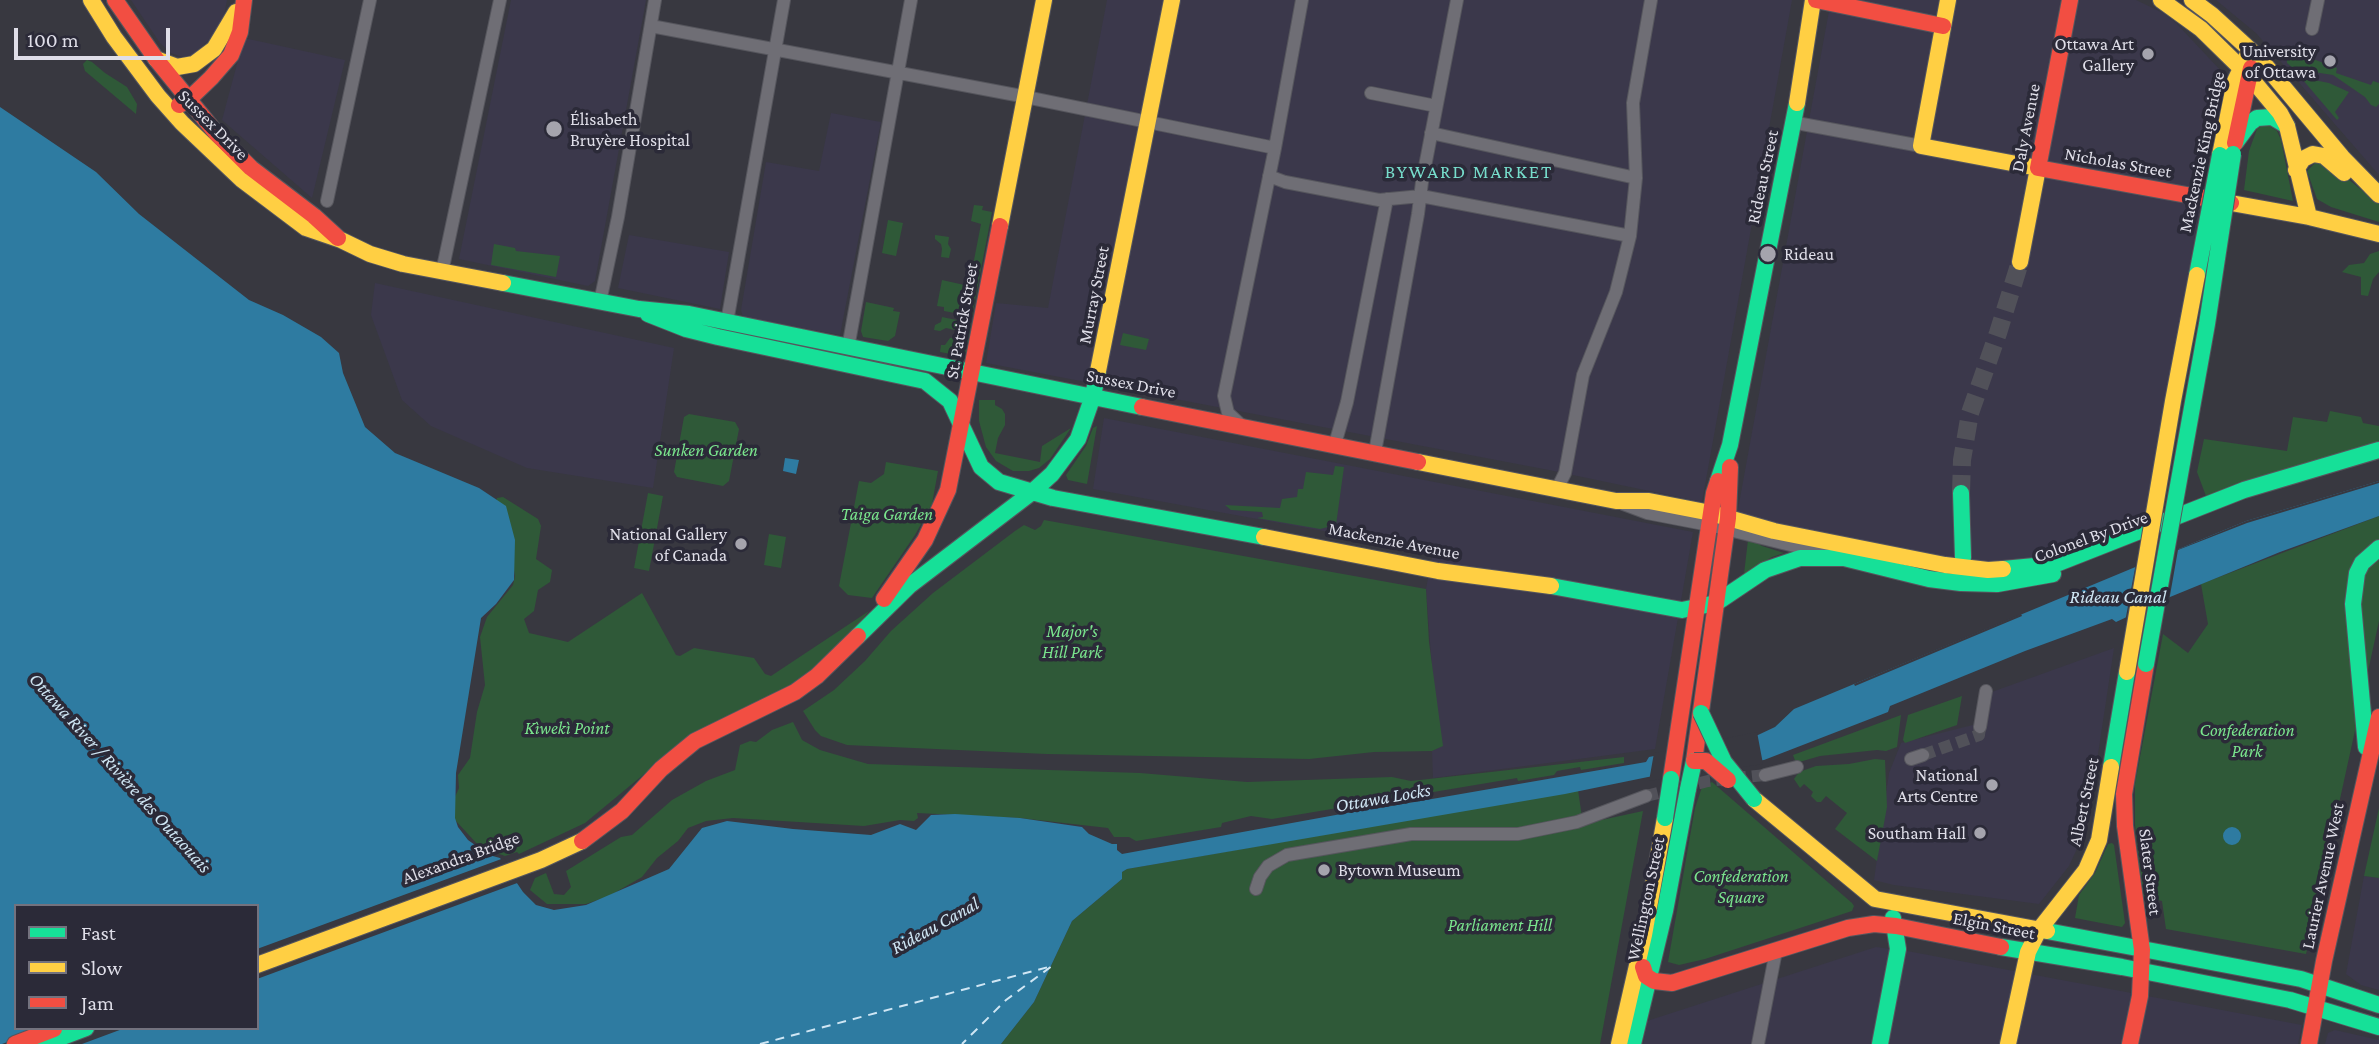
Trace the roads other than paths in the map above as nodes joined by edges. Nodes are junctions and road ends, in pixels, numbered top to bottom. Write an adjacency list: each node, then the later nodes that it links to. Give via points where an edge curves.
1 (91, 0): 32 (main road, Sussex Drive, via 134,66)
2 (116, 0): 25 (main road, Sussex Drive)
3 (370, 0): 47 (street)
4 (500, 0): 53 (street)
5 (655, 0): 20 (street)
6 (911, 0): 27 (street)
7 (1044, 0): 30 (main road, St. Patrick Street)
8 (1172, 0): 33 (main road, Murray Street)
9 (1301, 0): 38 (street)
10 (1457, 0): 31 (street)
11 (1651, 0): 43 (street, via 1633,103)
12 (1815, 0): 21 (main road); 65 (main road, Rideau Street)
13 (1948, 0): 21 (main road)
14 (2070, 0): 40 (main road, Daly Avenue)
15 (2161, 0): 26 (main road, via 2189,18)
16 (2192, 0): 24 (main road)
17 (2318, 0): 22 (street)
18 (783, 2): 23 (street)
19 (240, 4): 25 (main road, via 214,49 194,64 177,68); 29 (main road, via 240,32 231,55 212,78)
20 (651, 26): 23 (street); 54 (street)
21 (1943, 26): 37 (main road)
22 (2312, 29)
23 (775, 49): 27 (street); 56 (street)
24 (2255, 55): 26 (main road, Mackenzie King Bridge); 44 (main road)
25 (156, 59): 29 (main road, Sussex Drive)
26 (2245, 72): 35 (main road); 39 (main road, Mackenzie King Bridge, via 2228,111)
27 (897, 74): 30 (street); 57 (street)
28 (1371, 93): 31 (street)
29 (184, 97): 32 (main road); 51 (main road, Sussex Drive, via 251,168)
30 (1025, 97): 33 (street); 58 (main road, St. Patrick Street)
31 (1436, 106): 36 (street)
32 (170, 110): 51 (main road, Sussex Drive, via 263,197 306,228)
33 (1148, 122): 38 (street); 59 (main road, Murray Street)
34 (1802, 124): 37 (street)
35 (2287, 126): 39 (main road, via 2272,117 2257,118); 41 (main road)
36 (1431, 133): 43 (street); 45 (street)
37 (1921, 146): 40 (main road, Nicholas Street)
38 (1275, 148): 42 (street)
39 (2230, 150): 80 (main road, Mackenzie King Bridge, bridge, via 2207,324); 81 (main road, Mackenzie King Bridge, bridge, via 2173,403)
40 (2038, 168): 48 (main road, Nicholas Street); 52 (main road, Daly Avenue)
41 (2297, 170): 44 (main road, via 2307,156 2319,155); 48 (main road)
42 (1269, 176): 46 (street); 60 (street)
43 (1636, 178): 50 (street)
44 (2378, 195)
45 (1421, 196): 46 (street); 50 (street); 67 (street)
46 (1387, 200): 64 (street)
47 (327, 201)
48 (2309, 217): 49 (main road, Nicholas Street)
49 (2379, 234)
50 (1630, 236): 69 (street, via 1616,292 1583,374)
51 (341, 240): 53 (main road, Sussex Drive, via 388,260)
52 (2020, 262)
53 (442, 272): 54 (main road, Sussex Drive)
54 (600, 302): 55 (main road, Sussex Drive)
55 (639, 309): 56 (main road, Sussex Drive); 62 (main road, Sussex Drive, via 686,329 925,381 944,394)
56 (727, 322): 57 (main road, Sussex Drive)
57 (848, 348): 58 (main road, Sussex Drive)
58 (972, 373): 59 (main road, Sussex Drive); 62 (main road, St. Patrick Street)
59 (1093, 396): 61 (main road, Sussex Drive); 70 (main road, Murray Street, via 1071,450)
60 (1224, 396): 61 (street, via 1211,411); 63 (street, via 1228,413)
61 (1195, 416): 63 (main road, Sussex Drive)
62 (962, 424): 70 (main road, Mackenzie Avenue, via 975,457 989,475); 79 (main road, St. Patrick Street, via 940,513)
63 (1241, 425): 64 (main road, Sussex Drive)
64 (1335, 444): 67 (main road, Sussex Drive)
65 (1730, 444): 72 (main road, Rideau Street); 73 (main road, Rideau Street)
66 (2379, 450): 76 (main road, Colonel By Drive, via 2244,490 2056,564)
67 (1375, 452): 69 (main road, Sussex Drive)
68 (2379, 459): 76 (main road, Colonel By Drive, via 2244,497 2059,572 1997,584)
69 (1558, 489): 72 (main road, Sussex Drive, via 1616,501 1649,501)
70 (1031, 493): 78 (main road, Mackenzie Avenue, via 1438,571 1682,610); 79 (main road, Murray Street, via 918,578)
71 (1961, 493): 76 (main road)
72 (1710, 519): 73 (main road, Sussex Drive); 78 (main road, Rideau Street)
73 (1728, 524): 75 (street, Colonel By Drive); 76 (main road, Colonel By Drive); 77 (main road, Rideau Street)
74 (2379, 548): 88 (main road, via 2357,573 2353,604)
75 (1844, 558): 76 (main road, Colonel By Drive, via 1929,579); 77 (main road, Mackenzie Avenue, via 1813,556 1786,561)
76 (1961, 575)
77 (1716, 603): 78 (main road, Mackenzie Avenue); 83 (main road, Rideau Street)
78 (1696, 607): 87 (main road, Rideau Street)
79 (865, 628): 93 (main road, Alexandra Bridge, via 806,685 695,741 595,821)
80 (2146, 664): 99 (main road, Slater Street, via 2124,805)
81 (2127, 672): 97 (main road, Albert Street, via 2099,840 2079,880)
82 (1986, 691): 85 (street)
83 (1701, 713): 86 (main road, Rideau Street); 92 (main road, Elgin Street, bridge, via 1724,762)
84 (2379, 717): 88 (main road, Laurier Avenue West)
85 (1980, 727)
86 (1694, 761): 87 (main road); 92 (main road, Elgin Street, bridge, via 1706,761); 105 (main road, Wellington Street, bridge)
87 (1673, 764): 98 (main road, Wellington Street, bridge)
88 (2367, 764): 106 (main road, Laurier Avenue West)
89 (1797, 766): 90 (street)
90 (1765, 775)
91 (1646, 796): 94 (street, via 1577,822 1518,834 1411,834 1287,855 1268,866)
92 (1754, 799): 95 (main road, Elgin Street, via 1865,893)
93 (539, 855): 102 (main road, Alexandra Bridge); 103 (main road)
94 (1256, 889)
95 (1887, 901): 96 (main road); 97 (main road, Elgin Street)
96 (1896, 926): 100 (main road, Elgin Street, via 1854,927); 101 (main road, Elgin Street); 117 (main road, via 1898,949)
97 (2039, 930): 99 (main road, Elgin Street); 101 (main road, Albert Street)
98 (1644, 935): 105 (main road, via 1642,962); 114 (main road, Wellington Street)
99 (2142, 950): 104 (main road, Slater Street); 106 (main road, Elgin Street)
100 (1776, 951): 105 (main road, Elgin Street, via 1672,984); 116 (street)
101 (2028, 952): 104 (main road, Elgin Street); 118 (main road, Albert Street)
102 (259, 953)
103 (259, 964)
104 (2143, 971): 108 (main road, Elgin Street); 119 (main road, Slater Street)
105 (1648, 978): 115 (main road, Wellington Street)
106 (2320, 984): 107 (main road, Elgin Street); 108 (main road, Laurier Avenue West)
107 (2379, 1005)
108 (2316, 1007): 109 (main road, Elgin Street); 120 (main road, Laurier Avenue West)
109 (2379, 1027)
110 (53, 1030): 112 (main road)
111 (81, 1030): 113 (main road)
112 (15, 1044)
113 (44, 1044)
114 (1619, 1044)
115 (1633, 1044)
116 (1758, 1044)
117 (1880, 1044)
118 (2008, 1044)
119 (2130, 1044)
120 (2309, 1044)

